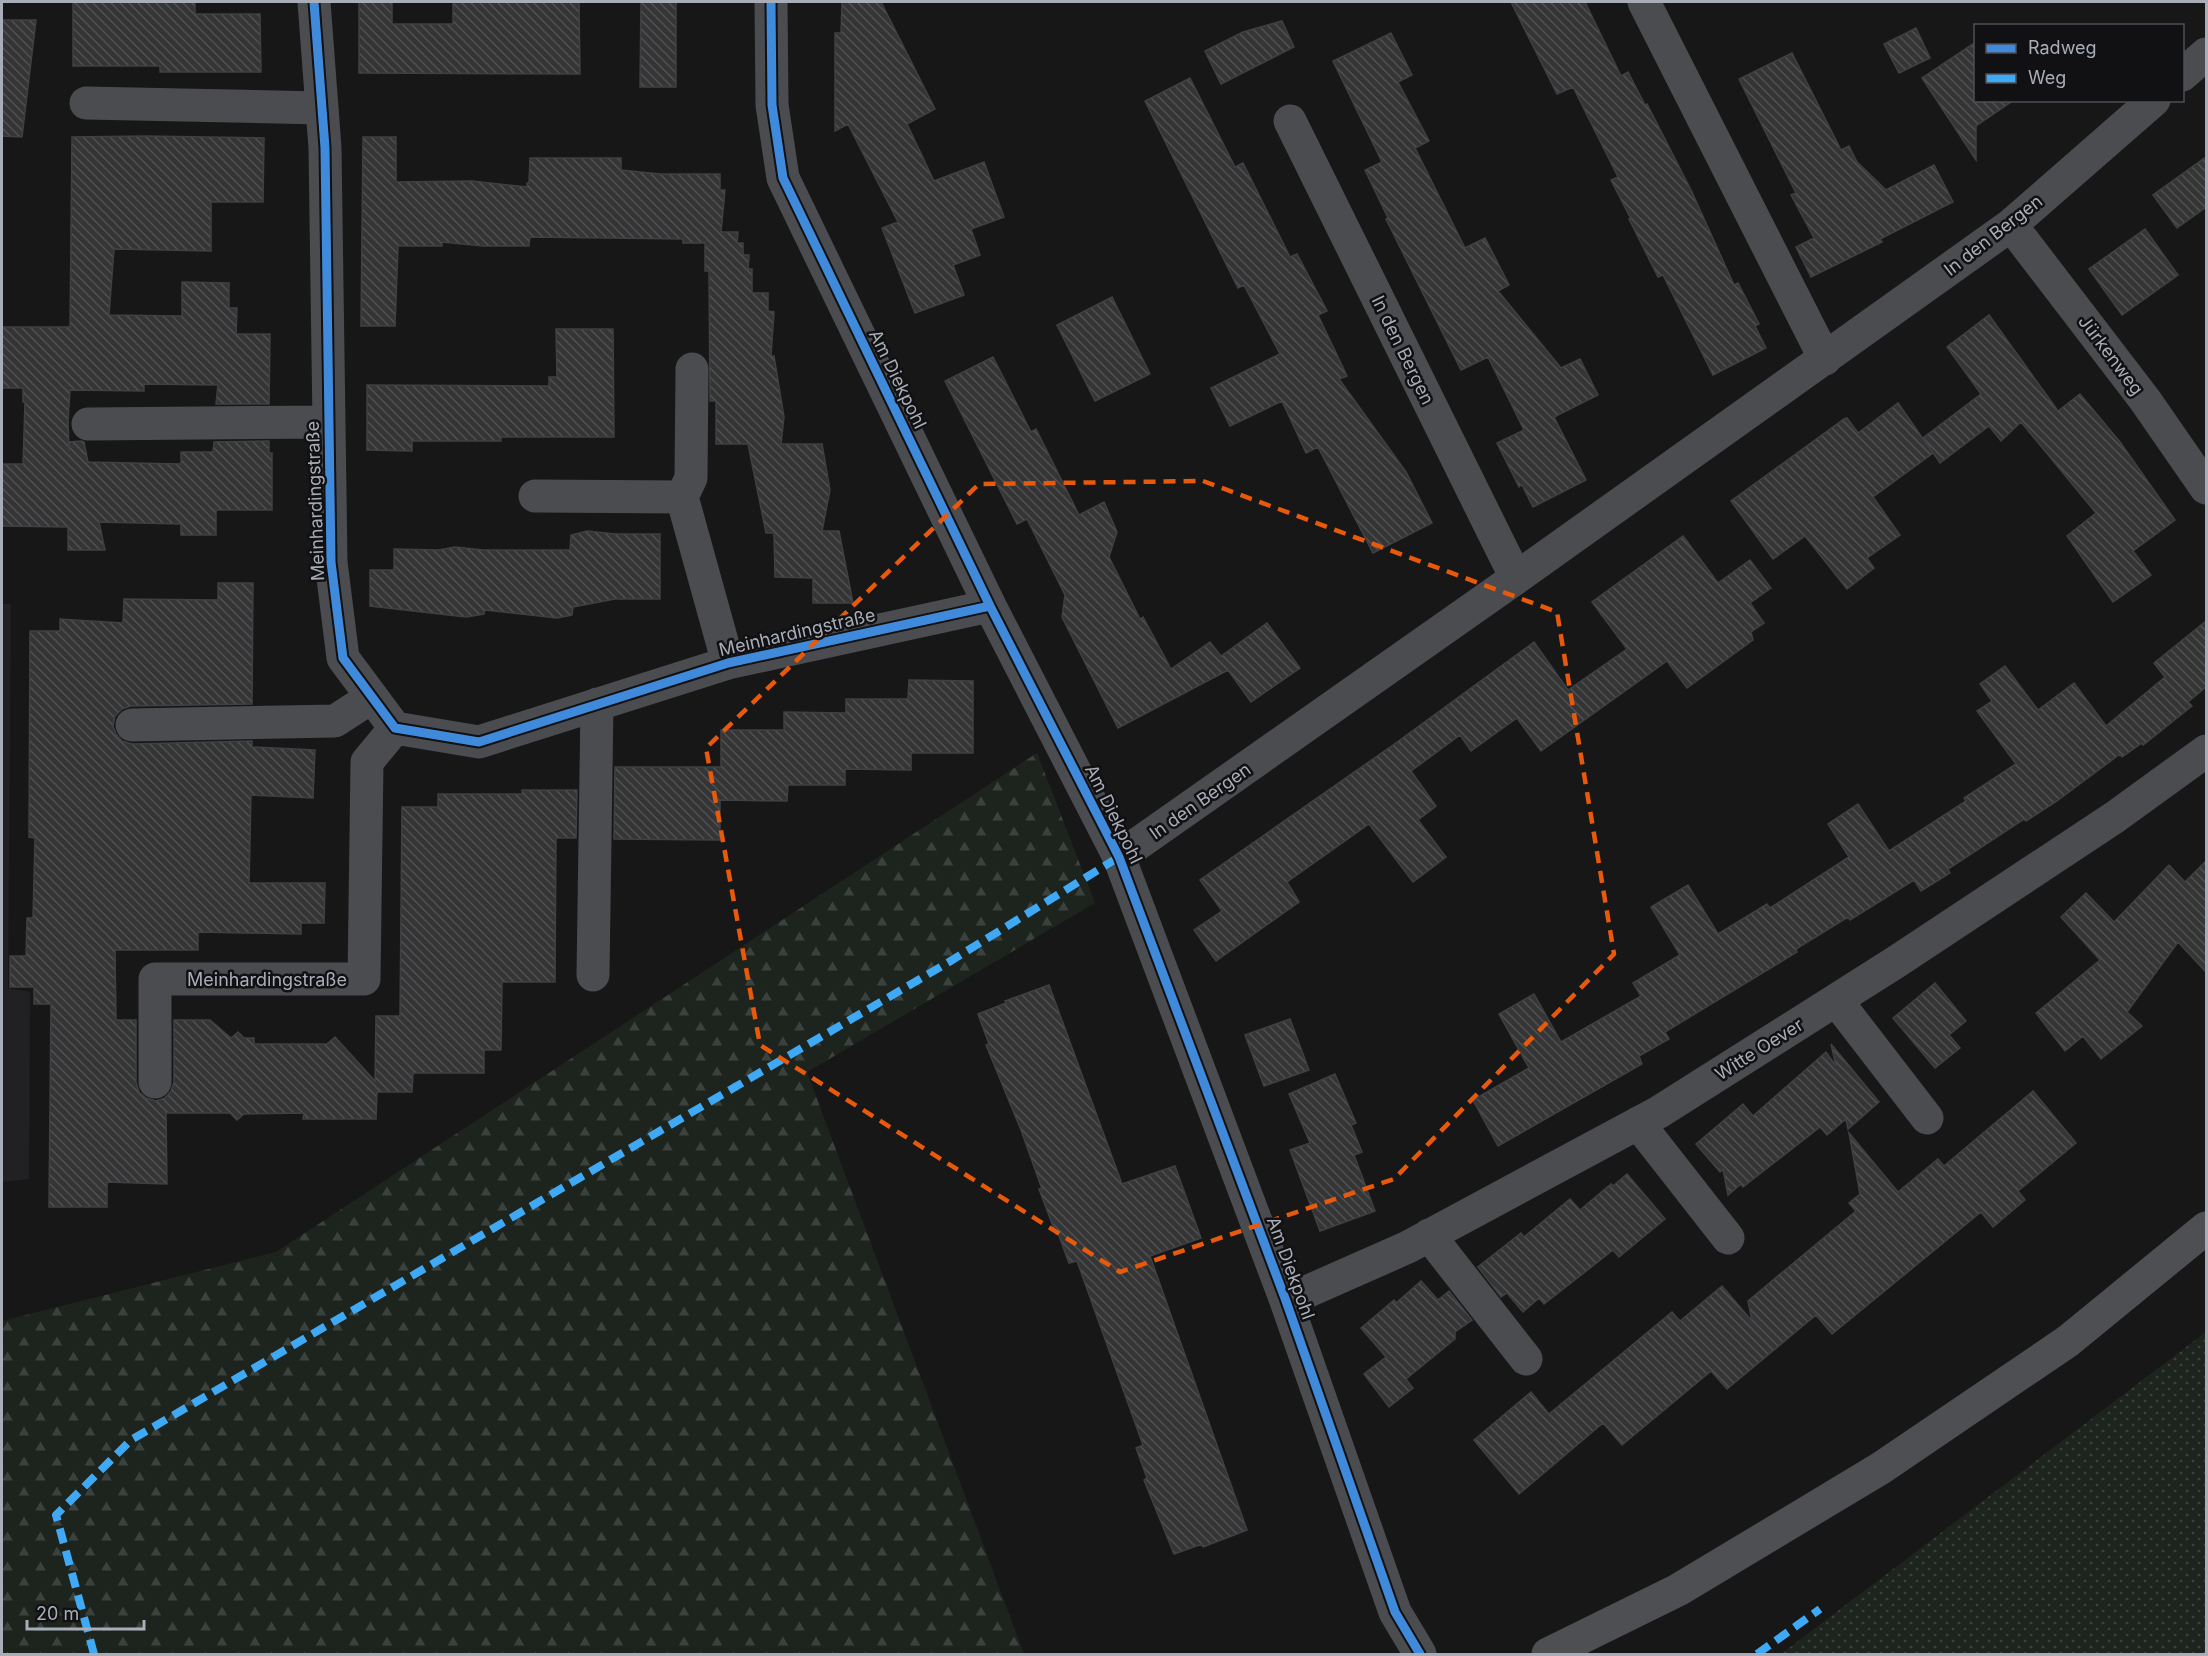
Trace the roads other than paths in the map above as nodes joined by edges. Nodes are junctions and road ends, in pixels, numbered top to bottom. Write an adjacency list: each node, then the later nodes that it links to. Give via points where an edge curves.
1 (314, 2): 8 (street, Meinhardingstraße)
2 (771, 2): 19 (street, Am Diekpohl, via 772,105 783,178)
3 (1644, 2): 11 (street)
4 (2206, 54): 5 (street)
5 (2184, 73)
6 (2152, 102): 10 (street, In den Bergen)
7 (86, 103): 8 (street)
8 (321, 108): 13 (street, Meinhardingstraße)
9 (1290, 121): 18 (street, In den Bergen)
10 (2011, 225): 11 (street, In den Bergen); 15 (street, Jürkenweg, via 2145,400)
11 (1824, 359): 18 (street, In den Bergen)
12 (692, 369): 17 (street, via 691,478)
13 (329, 422): 14 (street, Meinhardingstraße); 21 (street, Meinhardingstraße, via 331,562 343,658)
14 (87, 424)
15 (2206, 488)
16 (535, 496): 17 (street)
17 (682, 497): 20 (street, Meinhardingstraße)
18 (1516, 578): 26 (street, In den Bergen)
19 (990, 606): 20 (street, Meinhardingstraße); 26 (street, Am Diekpohl)
20 (728, 663): 22 (street, Meinhardingstraße)
21 (372, 697): 23 (street, via 335,721); 24 (street, Meinhardingstraße)
22 (597, 704): 24 (street, Meinhardingstraße, via 479,742); 27 (street)
23 (132, 725)
24 (395, 728): 29 (street, Meinhardingstraße, via 367,762 364,979 156,979)
25 (2206, 751): 28 (street, Witte Oever, via 2115,817)
26 (1119, 857): 35 (street, Am Diekpohl)
27 (593, 975)
28 (1836, 1000): 30 (street); 31 (street, Witte Oever)
29 (155, 1082)
30 (1927, 1119)
31 (1638, 1123): 33 (street, Witte Oever); 34 (street)
32 (2206, 1228): 38 (main road, via 2068,1341 1881,1468 1678,1590)
33 (1429, 1235): 35 (street, Witte Oever); 36 (street)
34 (1728, 1238)
35 (1286, 1301): 37 (street, Am Diekpohl, via 1395,1612)
36 (1526, 1359)
37 (1420, 1654)
38 (1548, 1654)

